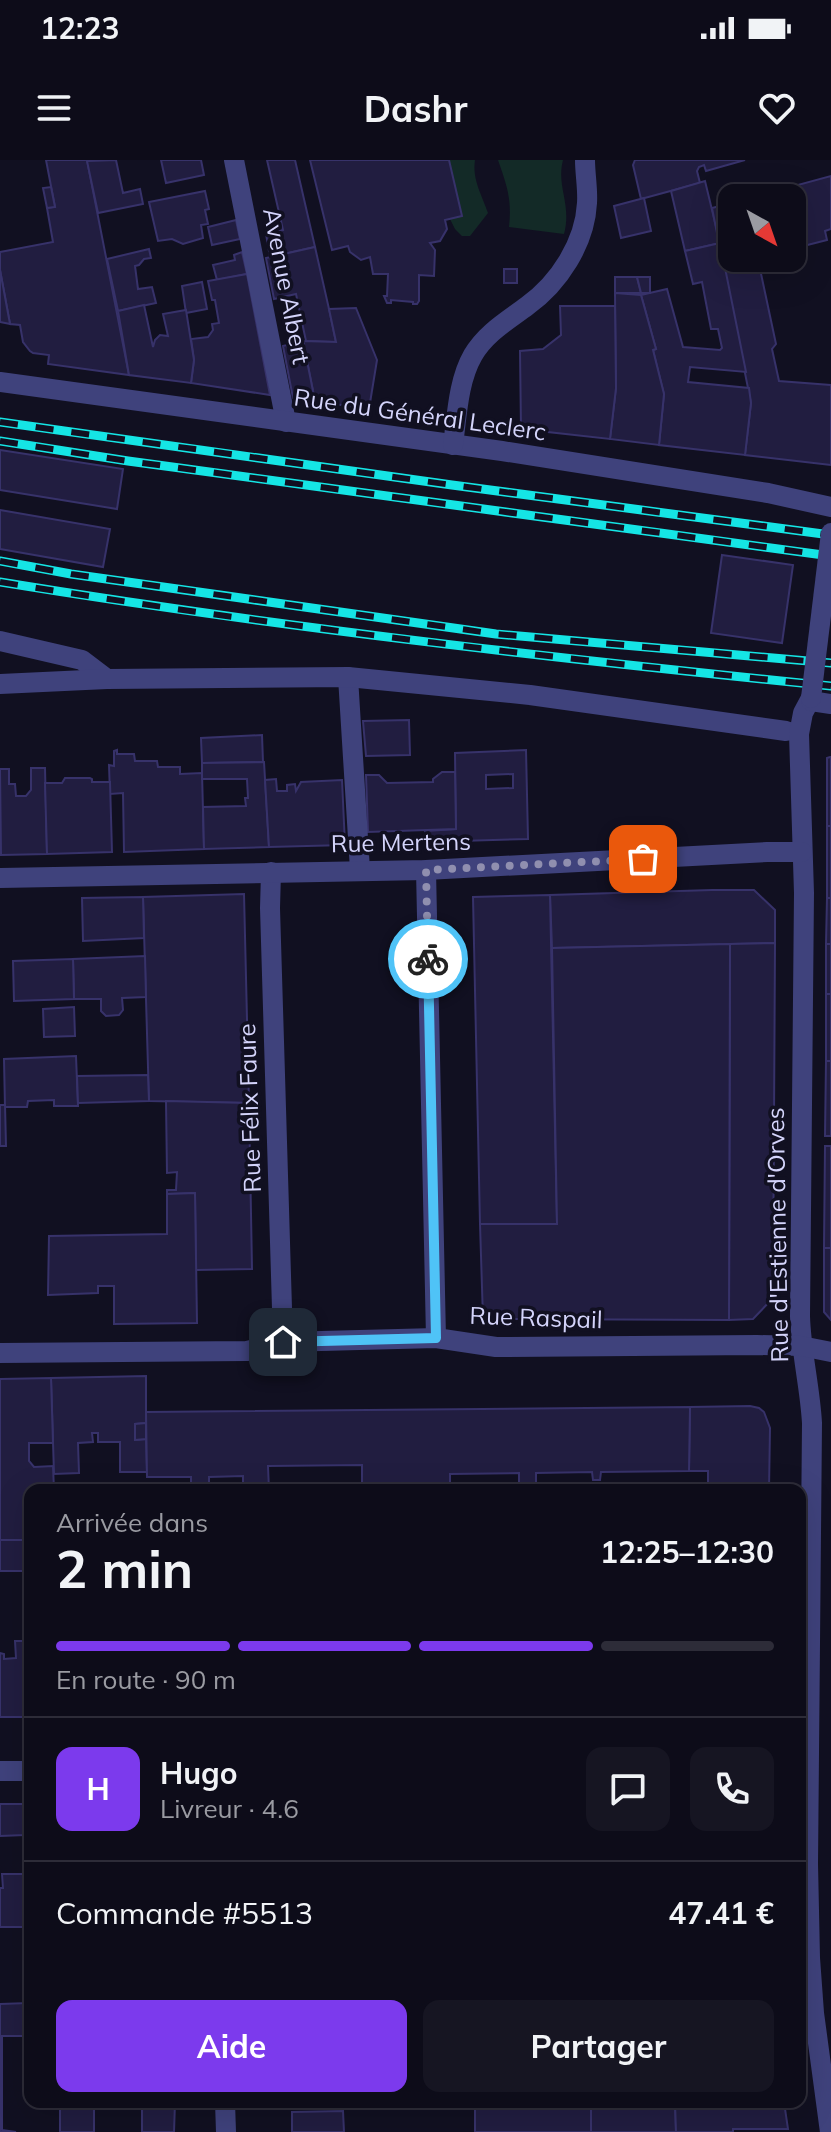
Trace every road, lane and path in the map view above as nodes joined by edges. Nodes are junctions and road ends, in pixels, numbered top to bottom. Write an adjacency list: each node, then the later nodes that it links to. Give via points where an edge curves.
1 (234, 160): 4 (street, Avenue Albert)
2 (585, 160): 5 (street, via 587,202 573,251 545,291 474,353 466,368)
3 (0, 382): 4 (street, Rue du Général Leclerc)
4 (286, 422): 5 (street, Rue du Général Leclerc)
5 (453, 445): 6 (street, Rue du Général Leclerc)
6 (831, 507)
7 (831, 533): 12 (street, Rue d'Estienne d'Orves, bridge)
8 (0, 641): 10 (street, via 82,660)
9 (348, 677): 10 (street); 13 (street, via 530,695); 15 (street)
10 (107, 679): 11 (street)
11 (0, 684)
12 (818, 701): 14 (street, Rue d'Estienne d'Orves, via 803,713 799,734)
13 (786, 731)
14 (802, 852): 16 (street, Rue Mertens); 21 (street, Rue d'Estienne d'Orves)
15 (360, 870): 16 (street, Rue Mertens); 17 (street, Rue Mertens)
16 (426, 870): 19 (street)
17 (271, 872): 18 (street, Rue Mertens); 20 (street, Rue Félix Faure)
18 (0, 878)
19 (436, 1338): 20 (street, Rue Raspail); 21 (street, Rue Raspail, via 496,1347)
20 (283, 1342): 23 (street, Rue Raspail, via 247,1351)
21 (801, 1346): 22 (street, Rue Raspail); 24 (street, Rue d'Estienne d'Orves, via 812,1423)
22 (831, 1352)
23 (0, 1353)
24 (806, 1722)
25 (0, 1771): 26 (street)
26 (24, 1771)
27 (806, 1803): 30 (street, Rue d'Estienne d'Orves, via 811,1987)
28 (225, 2108): 29 (street)
29 (226, 2132)
30 (830, 2132)

